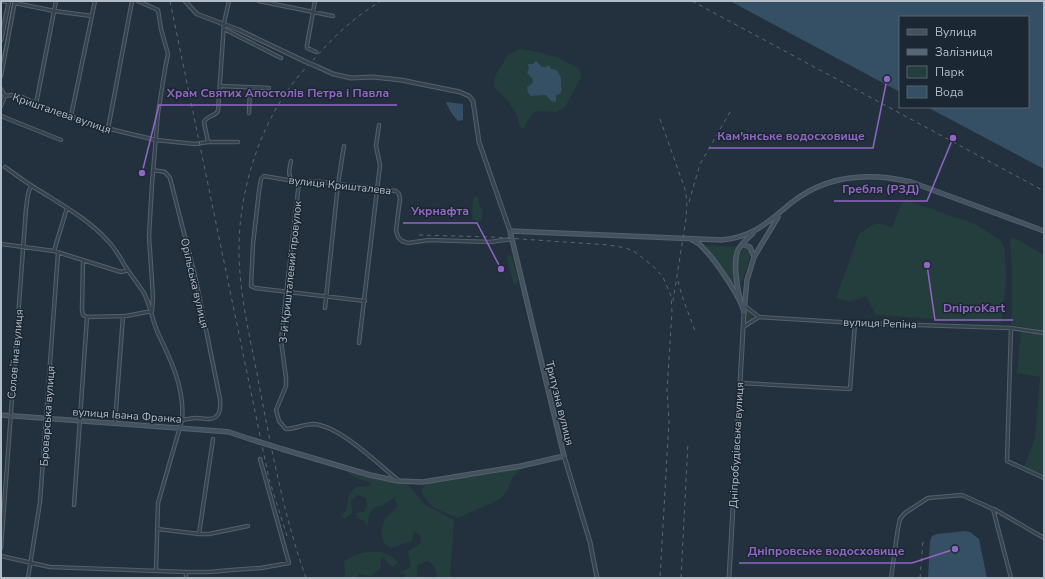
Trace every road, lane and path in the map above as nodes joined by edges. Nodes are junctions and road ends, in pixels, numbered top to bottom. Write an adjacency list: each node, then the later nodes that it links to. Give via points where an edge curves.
1 (2, 1): 10 (street)
2 (56, 1): 13 (street)
3 (95, 1): 15 (street)
4 (132, 1): 34 (street)
5 (138, 1): 12 (street)
6 (185, 1): 17 (street, via 197,14)
7 (229, 1): 17 (street)
8 (259, 1): 14 (street)
9 (315, 1): 14 (street)
10 (9, 2): 19 (street)
11 (15, 2): 13 (street); 22 (street)
12 (146, 3): 36 (street, via 158,10 168,54)
13 (54, 11): 15 (street); 28 (street)
14 (313, 12): 16 (street); 20 (street, via 307,48)
15 (92, 16): 32 (street)
16 (333, 16)
17 (224, 23): 18 (street); 50 (street, bridge, via 333,74 351,78 401,80 469,96 473,101 479,142)
18 (224, 29): 21 (street); 23 (street)
19 (1, 40)
20 (316, 52)
21 (281, 58)
22 (1, 76)
23 (220, 86): 24 (street); 37 (street, via 218,113 204,122)
24 (250, 88): 25 (street); 30 (street)
25 (269, 88)
26 (1, 89): 27 (street)
27 (5, 96): 28 (street, Кришталева вулиця, via 12,94); 29 (street)
28 (36, 104): 32 (street, Кришталева вулиця)
29 (1, 106)
30 (249, 113)
31 (1, 116): 35 (street, Кришталева вулиця)
32 (71, 116): 34 (street, Кришталева вулиця)
33 (379, 125): 47 (street, via 376,146 380,164)
34 (108, 129): 36 (street, Кришталева вулиця)
35 (61, 140)
36 (156, 140): 37 (street, Кришталева вулиця, via 195,144); 42 (street)
37 (208, 142): 38 (street, Кришталева вулиця)
38 (238, 142)
39 (344, 146): 45 (street)
40 (291, 161): 43 (street, via 289,170)
41 (5, 167): 46 (street)
42 (153, 170): 71 (street, via 149,236); 86 (street, Орільська вулиця, via 165,172 170,178 196,280 221,408 212,419)
43 (292, 180): 44 (street, вулиця Кришталева); 66 (street, вулиця Кришталева, via 264,176 260,183 250,281 254,288)
44 (299, 182): 45 (street, вулиця Кришталева); 66 (street, 3-й Кришталевий провулок)
45 (338, 184): 47 (street, вулиця Кришталева); 67 (street)
46 (31, 185): 48 (street); 57 (street, Соловʼїна вулиця)
47 (376, 188): 54 (street, вулиця Кришталева, via 393,190 399,194 396,230 398,237 408,244 429,240); 68 (street)
48 (67, 208): 58 (street); 62 (street, via 109,242)
49 (778, 215): 51 (main road, via 791,203 818,187 850,177 884,177 911,182); 52 (main road); 60 (main road)
50 (510, 231): 53 (main road); 54 (main road, Тритузна вулиця)
51 (1044, 231)
52 (754, 232): 53 (main road, via 732,239); 56 (main road)
53 (689, 239): 64 (main road, via 704,248)
54 (512, 240): 90 (main road, Тритузна вулиця)
55 (1, 244): 57 (street)
56 (742, 244): 60 (main road, via 750,247); 65 (main road, via 736,262)
57 (23, 247): 58 (street); 83 (street, Соловʼїна вулиця)
58 (54, 251): 59 (street)
59 (58, 253): 61 (street); 84 (street, Броварська вулиця)
60 (754, 257): 63 (main road)
61 (83, 261): 62 (street, via 121,272); 74 (street, via 82,309 83,315)
62 (128, 270): 71 (street)
63 (747, 280): 65 (main road); 69 (main road)
64 (729, 284): 65 (main road); 69 (main road)
65 (738, 288): 69 (main road)
66 (287, 292): 67 (street); 93 (street, 3-й Кришталевий провулок, via 281,340 286,386 276,410 283,427 288,429 313,424 330,429 349,440)
67 (327, 297): 68 (street); 70 (street)
68 (365, 301): 80 (street)
69 (743, 306): 72 (main road); 75 (street)
70 (325, 308)
71 (152, 311): 73 (street); 86 (street, via 154,323 178,382)
72 (744, 312): 77 (street, Дніпробудівська вулиця)
73 (123, 316): 74 (street); 87 (street)
74 (87, 317): 85 (street)
75 (759, 317): 76 (street, вулиця Репіна); 77 (street)
76 (855, 323): 78 (street, вулиця Репіна); 81 (street, via 850,389)
77 (743, 327): 81 (street, Дніпробудівська вулиця)
78 (1011, 328): 79 (street, вулиця Репіна); 92 (street, via 1006,461)
79 (1044, 333)
80 (359, 343)
81 (740, 383): 108 (street, Дніпробудівська вулиця)
82 (1, 415): 83 (main road, вулиця Івана Франка)
83 (10, 416): 84 (main road, вулиця Івана Франка); 100 (street, Соловʼїна вулиця)
84 (46, 418): 85 (main road, вулиця Івана Франка); 102 (street, Броварська вулиця, via 40,502)
85 (80, 420): 87 (main road, вулиця Івана Франка); 94 (street)
86 (182, 420): 88 (street)
87 (115, 423): 88 (main road, вулиця Івана Франка)
88 (179, 428): 93 (main road, вулиця Івана Франка, bridge, via 229,432 336,466); 97 (street, via 158,504)
89 (213, 439): 98 (street)
90 (564, 456): 93 (main road, вулиця Івана Франка, via 424,482); 107 (street, Тритузна вулиця, via 590,542)
91 (260, 459): 104 (street, via 289,563 261,568)
92 (1044, 478)
93 (398, 481)
94 (74, 504)
95 (993, 509): 99 (street); 109 (street, via 962,495 928,498 905,513 898,528); 110 (street)
96 (248, 526): 98 (street)
97 (157, 529): 98 (street); 103 (street)
98 (199, 534)
99 (1044, 538)
100 (1, 548)
101 (1, 556): 102 (street)
102 (31, 563): 103 (street, via 74,569); 105 (street, Броварська вулиця)
103 (156, 570): 104 (street)
104 (186, 572): 106 (street)
105 (28, 578)
106 (186, 578)
107 (597, 578)
108 (729, 578)
109 (891, 578)
110 (1011, 578)

